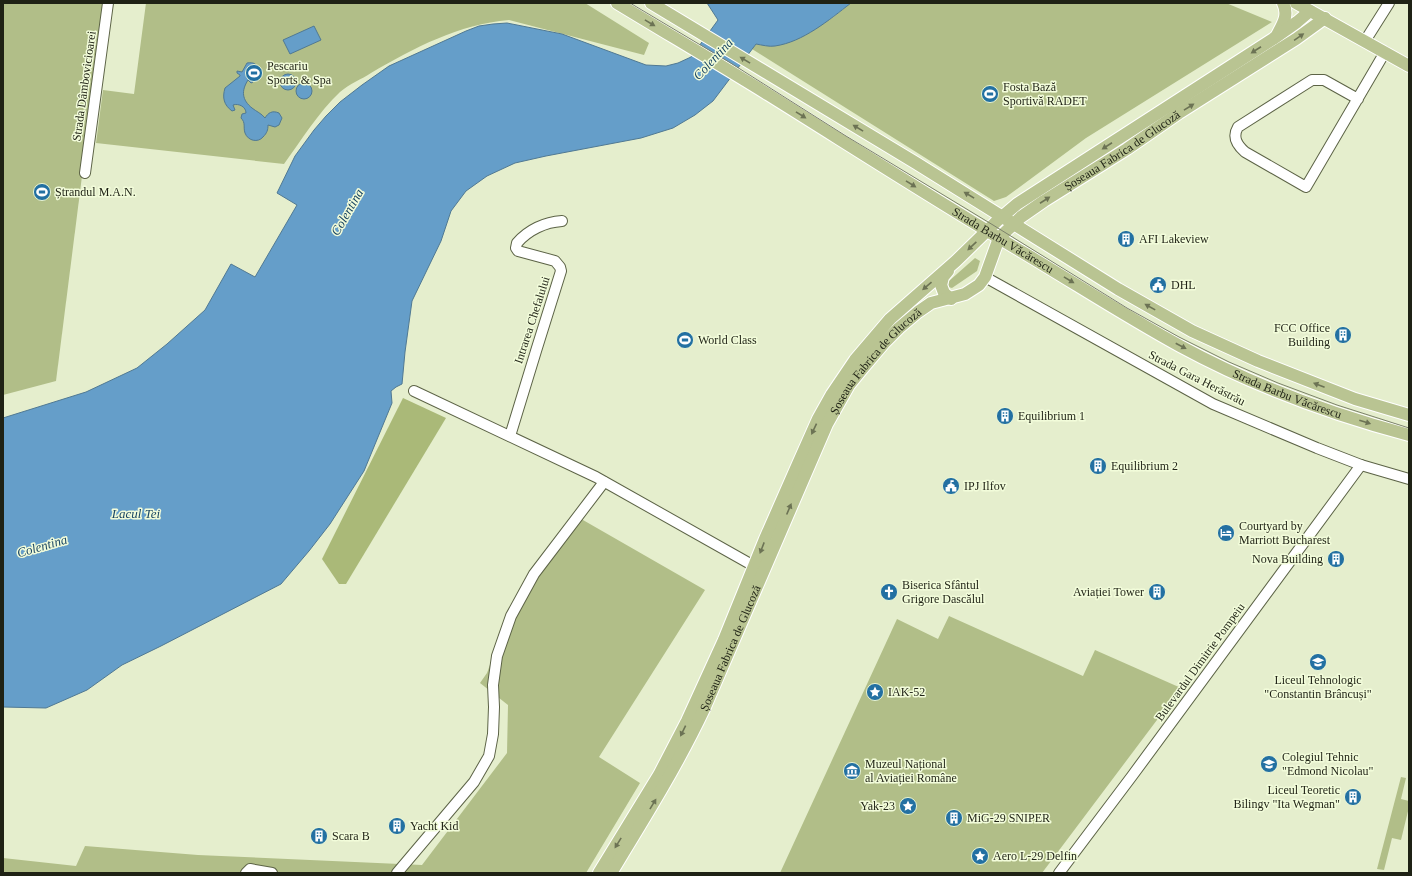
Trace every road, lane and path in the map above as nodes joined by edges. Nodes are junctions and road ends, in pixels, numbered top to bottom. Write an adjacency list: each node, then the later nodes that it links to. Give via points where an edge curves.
1 (108, 3): 14 (street, Strada Dâmbovicioarei)
2 (617, 3): 18 (main road, Strada Barbu Văcărescu, one-way to 18)
3 (651, 3): 15 (main road, Strada Barbu Văcărescu, one-way to 3)
4 (1283, 3): 9 (main road, via 1286,16)
5 (1296, 3): 7 (main road)
6 (1389, 3): 10 (street)
7 (1310, 10): 8 (main road); 9 (main road, Șoseaua Fabrica de Glucoză)
8 (1325, 18): 10 (main road); 17 (main road, Șoseaua Fabrica de Glucoză, one-way to 8, via 1044,201)
9 (1276, 37): 15 (main road, Șoseaua Fabrica de Glucoză, one-way to 15, via 1039,189)
10 (1365, 41): 11 (main road)
11 (1385, 52): 12 (main road); 13 (street)
12 (1409, 66)
13 (1358, 99): 13 (street, via 1306,187 1245,152 1236,140 1238,127 1312,80 1324,80)
14 (85, 173)
15 (1003, 216): 17 (main road, Strada Barbu Văcărescu); 18 (main road, Șoseaua Fabrica de Glucoză)
16 (562, 221): 26 (street, Intrarea Chefalului, via 540,226 527,233 517,243 518,251 555,261 561,271)
17 (1014, 224): 19 (main road, Șoseaua Fabrica de Glucoză); 24 (main road, Strada Barbu Văcărescu, one-way to 17, via 1355,399 1222,346 1142,303)
18 (988, 231): 19 (main road, Strada Barbu Văcărescu); 20 (main road, Șoseaua Fabrica de Glucoză, one-way to 20)
19 (999, 238): 21 (main road, Șoseaua Fabrica de Glucoză); 25 (main road, Strada Barbu Văcărescu, one-way to 25, via 1136,321 1215,364 1312,404)
20 (956, 261): 22 (main road, via 943,277 941,286); 30 (main road, Șoseaua Fabrica de Glucoză, one-way to 30, via 890,319 841,380 818,419 765,539)
21 (985, 277): 22 (main road, Șoseaua Fabrica de Glucoză, via 974,289); 27 (street, Strada Gara Herăstrău, via 1213,404)
22 (951, 299): 30 (main road, Șoseaua Fabrica de Glucoză, one-way to 22, via 790,508 827,424 849,385 904,324 931,303)
23 (414, 391): 26 (street)
24 (1409, 415)
25 (1409, 435)
26 (510, 436): 29 (street)
27 (1361, 465): 28 (street, Strada Gara Herăstrău); 36 (street, Bulevardul Dimitrie Pompeiu)
28 (1409, 479)
29 (604, 482): 30 (street); 33 (street, via 534,574 511,616 497,656 493,685 493,734 489,756 474,782)
30 (759, 569): 34 (main road, Șoseaua Fabrica de Glucoză, one-way to 34, via 673,751); 35 (main road, Șoseaua Fabrica de Glucoză, one-way to 30, via 688,744)
31 (248, 871): 32 (street)
32 (272, 873)
33 (397, 873)
34 (599, 873)
35 (611, 873)
36 (1059, 873)

